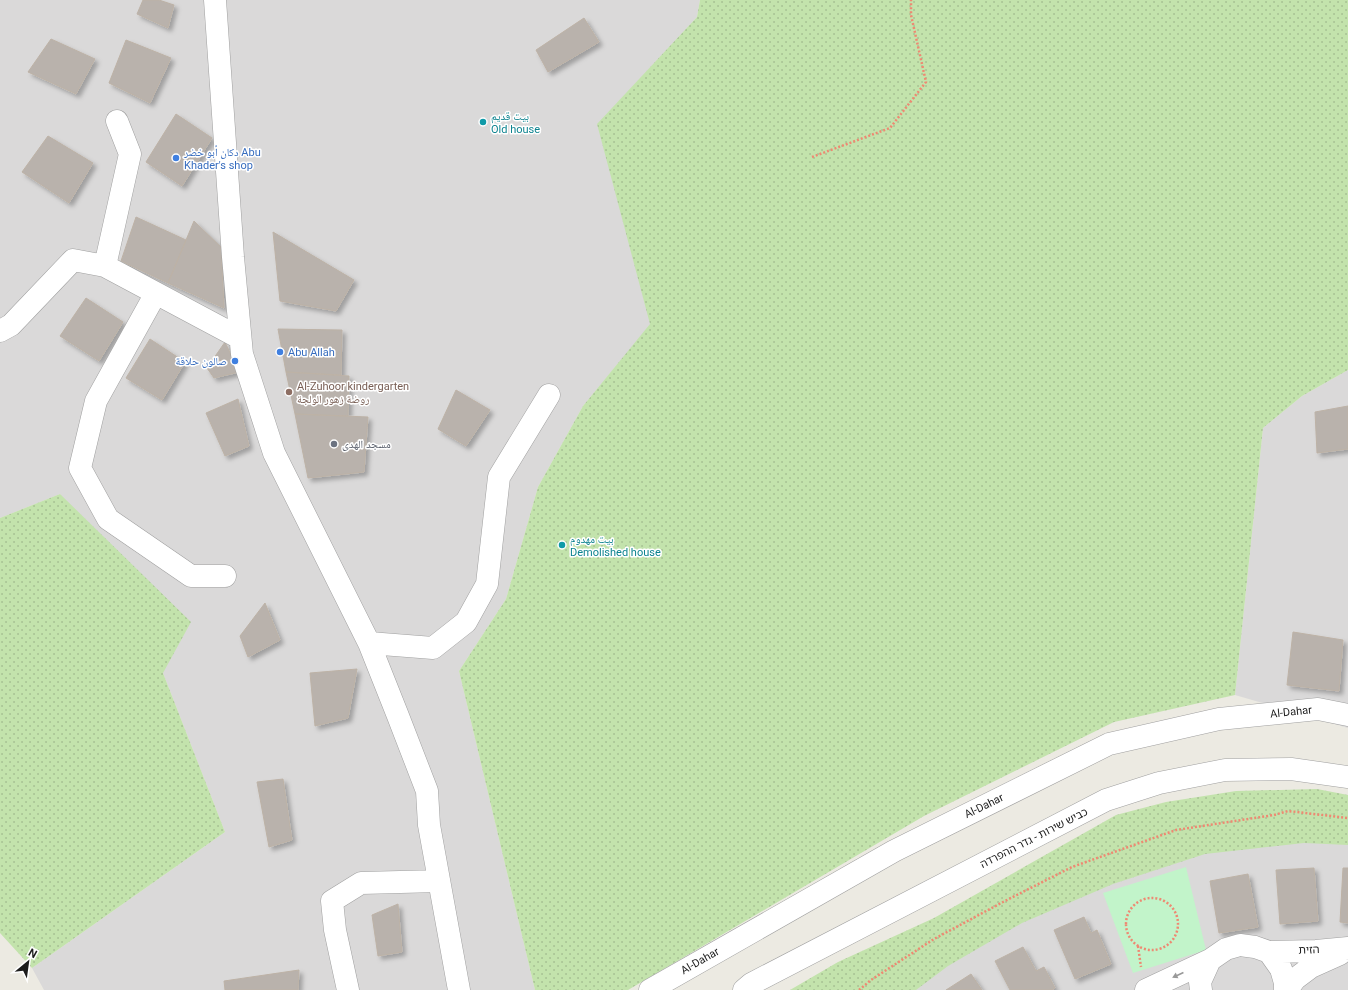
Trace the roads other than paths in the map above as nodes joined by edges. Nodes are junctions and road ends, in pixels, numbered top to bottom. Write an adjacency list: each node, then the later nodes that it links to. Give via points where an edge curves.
1 (215, 0): 6 (street)
2 (117, 121): 3 (street, via 130,154)
3 (105, 266): 4 (street); 5 (street, via 73,260 11,325)
4 (156, 293): 6 (street); 8 (street, via 96,401 80,468 108,519 192,576)
5 (0, 331)
6 (240, 338): 9 (street, via 242,354 274,453)
7 (550, 395): 9 (street, via 499,477 487,584 466,622 433,648)
8 (225, 576)
9 (369, 643): 12 (street, via 427,791 429,825)
10 (1348, 715): 18 (street, Al-Dahar, via 1318,709 1219,719 1109,744 894,851)
11 (1348, 777): 19 (street, כביש שירות - גדר ההפרדה, via 1291,769 1225,770 1159,782 1106,800 751,984)
12 (439, 881): 16 (street, via 361,883 332,902 335,930); 17 (street)
13 (1348, 949): 14 (street, הזית); 22 (street, הזית, via 1311,967 1295,979)
14 (1269, 952): 15 (street, הזית, via 1240,945 1226,949); 22 (street, via 1281,969)
15 (1210, 960): 20 (street, one-way to 20); 21 (street, via 1200,982)
16 (348, 990)
17 (459, 990)
18 (650, 990)
19 (744, 990)
20 (1146, 990)
21 (1201, 990)
22 (1286, 990)

